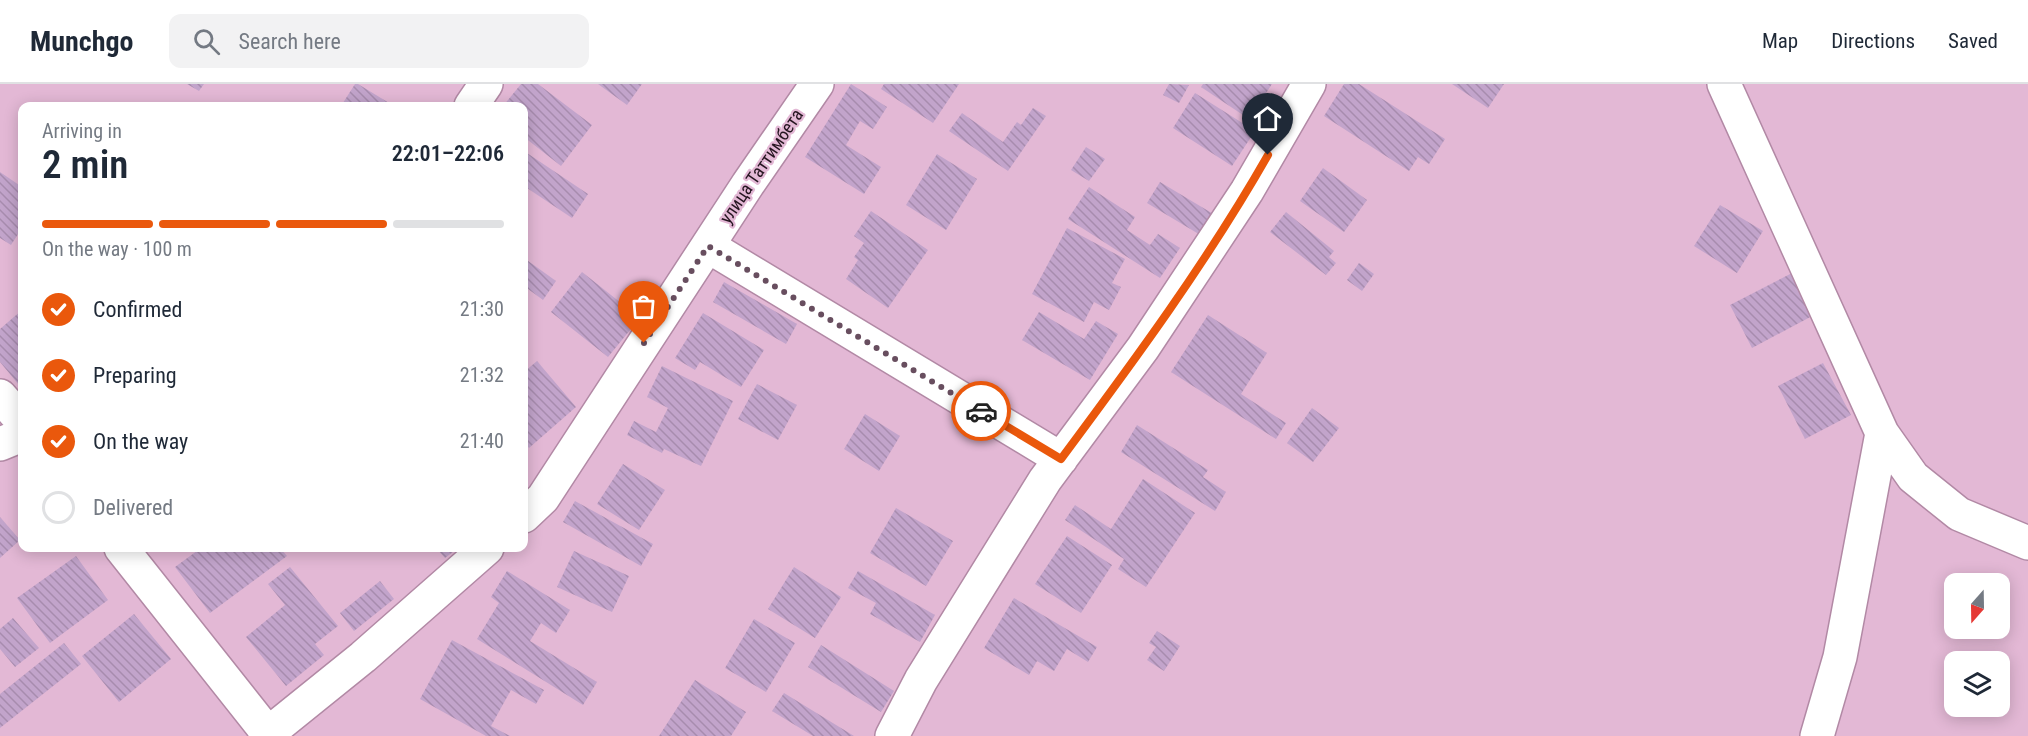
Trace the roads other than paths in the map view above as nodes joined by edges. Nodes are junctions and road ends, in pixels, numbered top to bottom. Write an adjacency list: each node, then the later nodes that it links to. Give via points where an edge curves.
1 (486, 84): 5 (street)
2 (817, 84): 6 (street, улица Таттимбета)
3 (1309, 84): 12 (street, via 1247,191 1143,348)
4 (1724, 84): 9 (street)
5 (474, 102)
6 (708, 246): 12 (street); 13 (street, улица Таттимбета, via 543,498)
7 (0, 396): 8 (street)
8 (18, 416)
9 (1882, 433): 14 (street, via 1913,477 1959,514); 19 (street, via 1840,657)
10 (18, 437): 11 (street)
11 (0, 444)
12 (1061, 459): 18 (street, via 921,680)
13 (528, 512)
14 (2028, 543)
15 (124, 552): 17 (street)
16 (482, 552): 17 (street)
17 (267, 735)
18 (892, 736)
19 (1817, 736)

